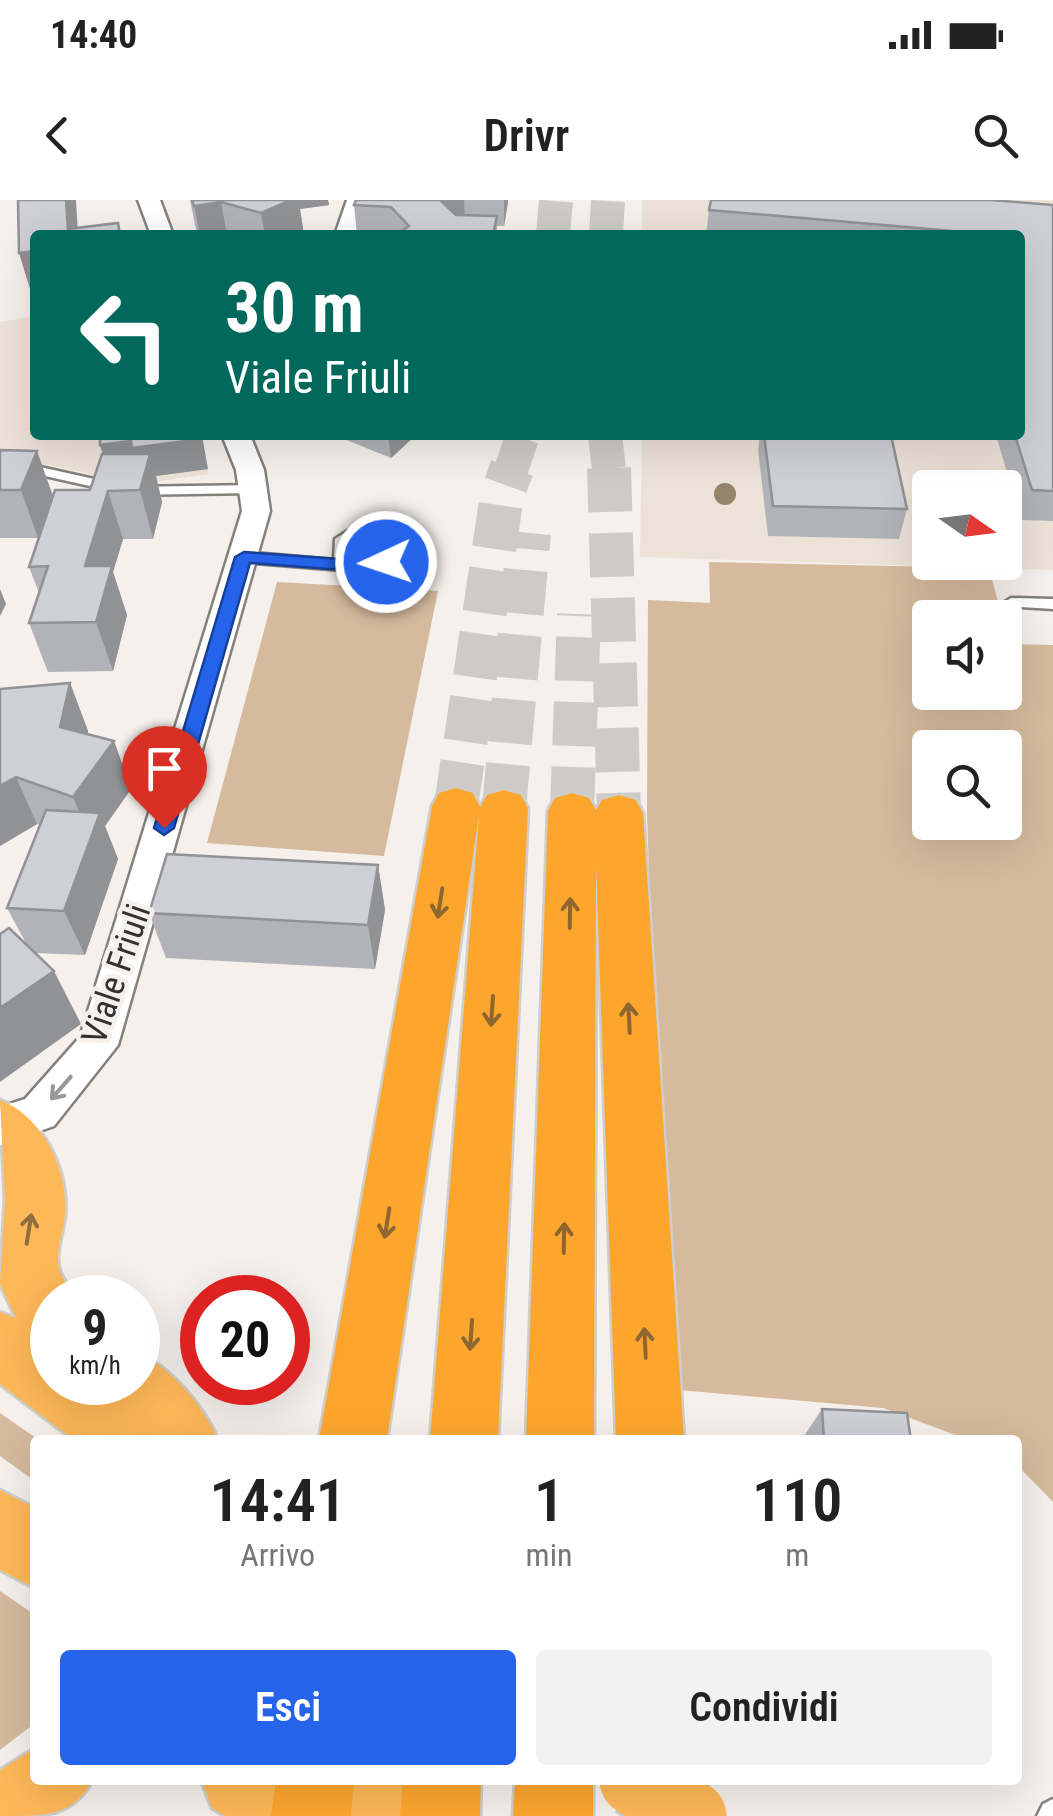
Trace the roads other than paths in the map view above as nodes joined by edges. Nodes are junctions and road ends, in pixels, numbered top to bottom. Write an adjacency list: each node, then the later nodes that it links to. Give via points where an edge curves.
1 (149, 200): 3 (street)
2 (358, 200): 4 (street)
3 (160, 230)
4 (348, 230)
5 (238, 440): 7 (street, Viale Friuli)
6 (0, 462): 7 (lane, via 130,490)
7 (253, 489): 8 (street, Viale Friuli, via 256,511)
8 (244, 557): 9 (lane, via 367,567 386,562 397,545 381,532 353,533 338,546); 12 (street, Viale Friuli, one-way to 12, via 98,1045 39,1113)
9 (340, 558)
10 (1022, 603): 11 (lane)
11 (1053, 604)
12 (0, 1126): 13 (highway, one-way to 12, via 23,1273 34,1190 24,1159)
13 (30, 1290)
14 (0, 1344): 15 (highway)
15 (30, 1366)
16 (84, 1405): 18 (highway)
17 (150, 1405): 19 (highway)
18 (123, 1435)
19 (179, 1435)
20 (353, 1435): 21 (highway, via 480,808)
21 (464, 1435)
22 (560, 1435): 23 (highway, via 595,812)
23 (650, 1435)
24 (0, 1526): 25 (highway)
25 (30, 1548)
26 (47, 1785): 32 (highway)
27 (352, 1785): 33 (highway)
28 (442, 1785): 34 (highway)
29 (554, 1785): 35 (highway)
30 (643, 1785): 37 (highway, bridge)
31 (661, 1785): 36 (highway)
32 (2, 1816)
33 (396, 1816)
34 (440, 1816)
35 (553, 1816)
36 (661, 1816)
37 (691, 1816)

